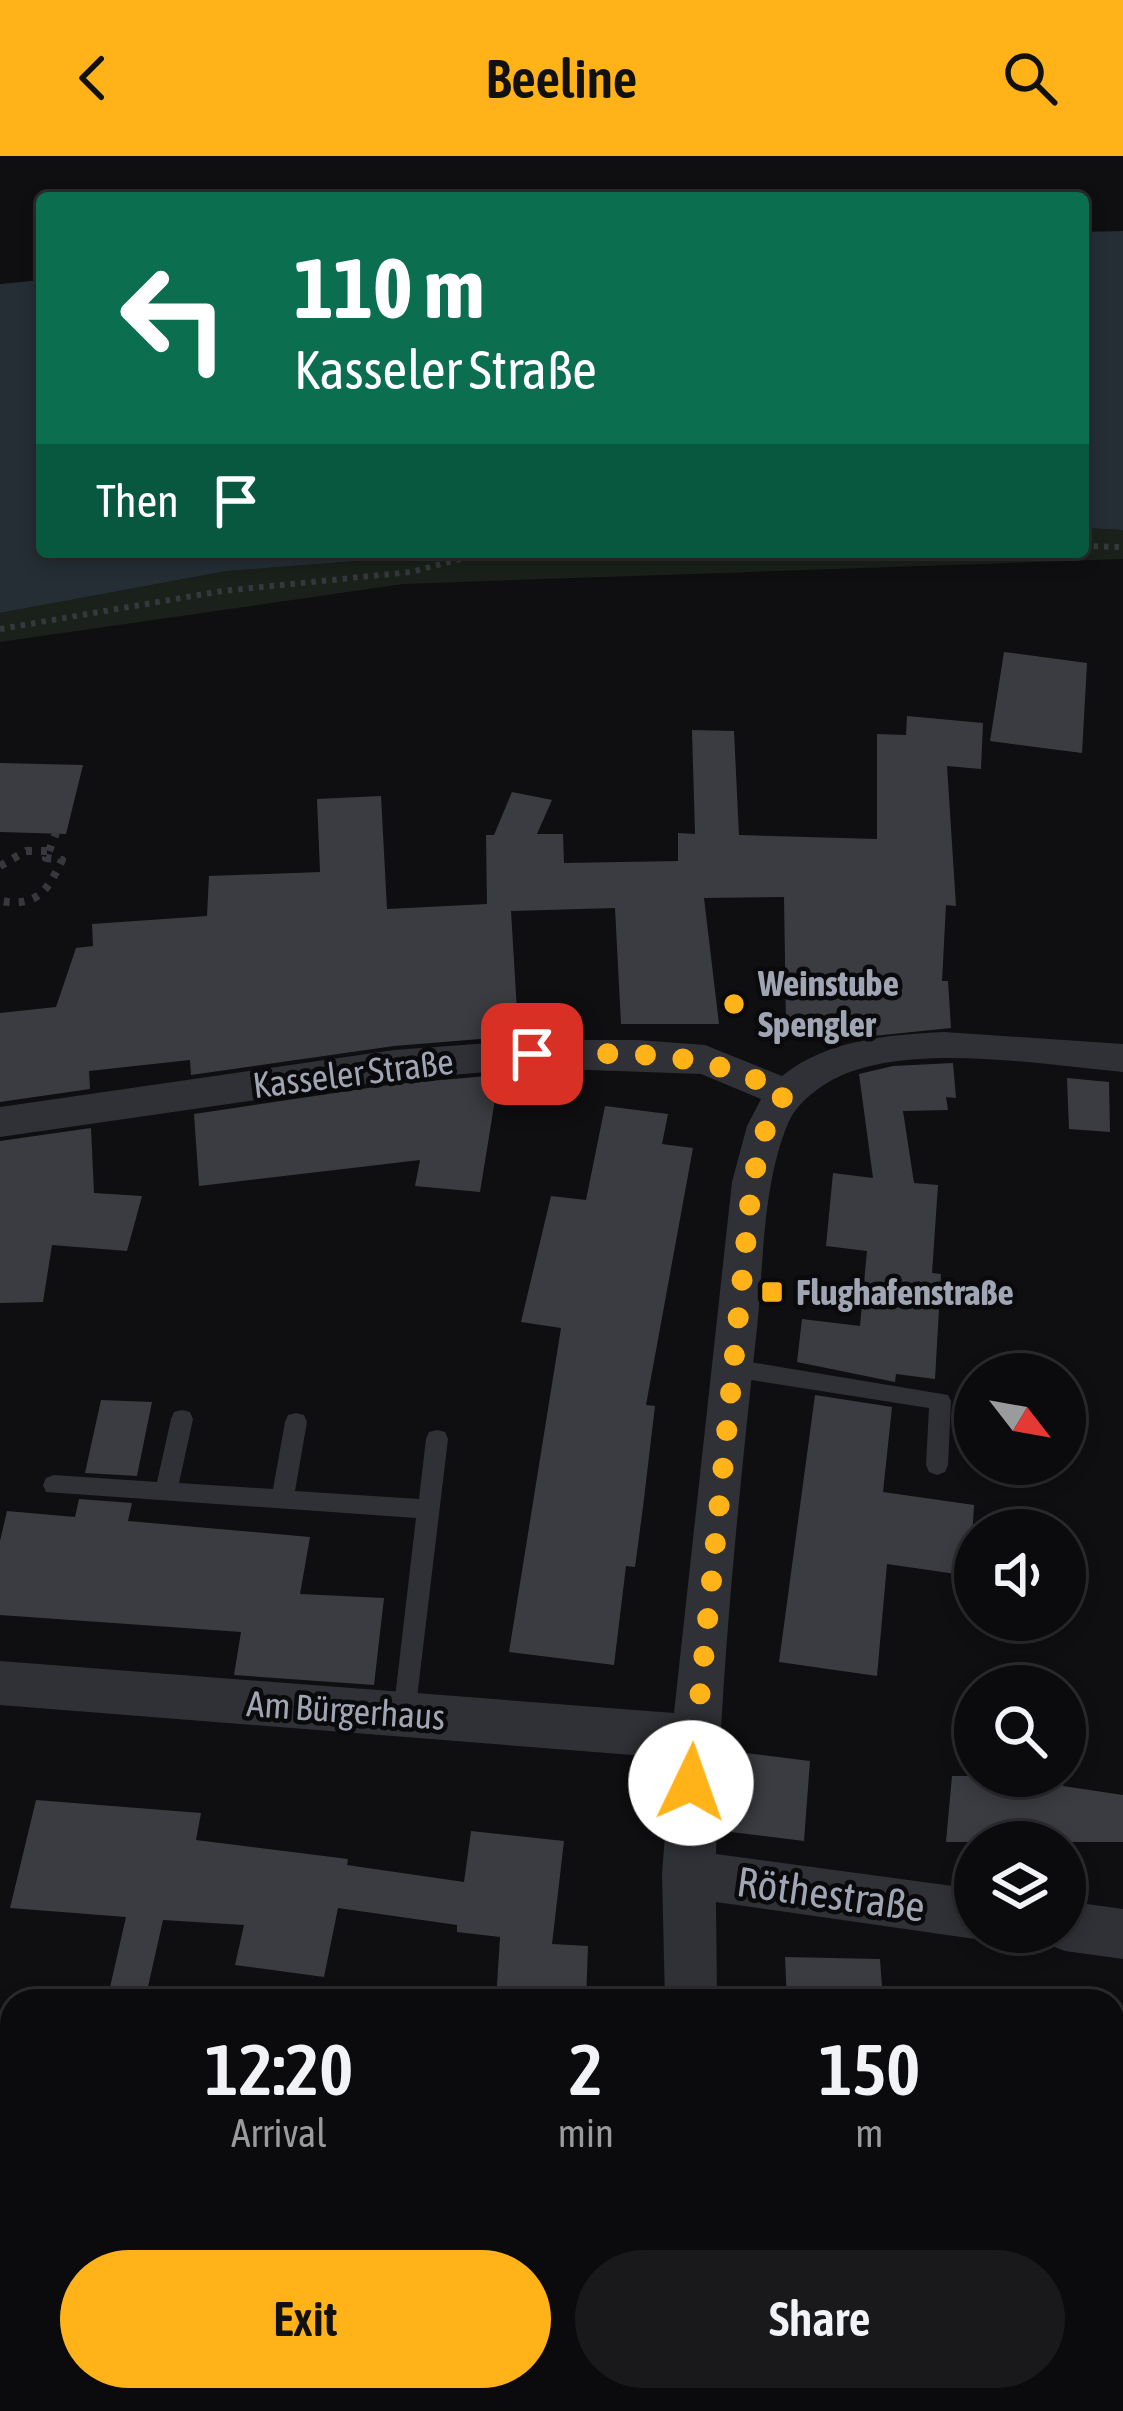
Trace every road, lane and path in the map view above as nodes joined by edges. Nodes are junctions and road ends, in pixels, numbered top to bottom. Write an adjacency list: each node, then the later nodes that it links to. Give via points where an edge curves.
1 (1089, 546): 2 (path)
2 (1123, 547)
3 (464, 558): 4 (path)
4 (0, 629)
5 (56, 833): 6 (path)
6 (49, 851): 7 (path, via 26,851); 8 (path, via 46,857 62,860 44,898)
7 (0, 866)
8 (0, 901)
9 (1123, 1058): 10 (street, via 900,1048 824,1067)
10 (785, 1093): 11 (street, Kasseler Straße, via 705,1060 532,1054 394,1065); 12 (street, via 767,1124 752,1182)
11 (0, 1122)
12 (732, 1368): 16 (lane, via 940,1401); 23 (street)
13 (182, 1419): 18 (lane)
14 (296, 1422): 19 (lane)
15 (436, 1439): 20 (lane)
16 (937, 1465)
17 (54, 1485): 18 (lane)
18 (166, 1492): 19 (lane)
19 (282, 1499): 20 (lane)
20 (428, 1509): 22 (lane)
21 (0, 1683): 22 (street, Am Bürgerhaus)
22 (405, 1715): 23 (street, Am Bürgerhaus)
23 (693, 1737): 24 (street)
24 (687, 1874): 25 (street, Röthestraße); 28 (street)
25 (954, 1911)
26 (1086, 1929): 27 (street)
27 (1123, 1934)
28 (691, 1989)

